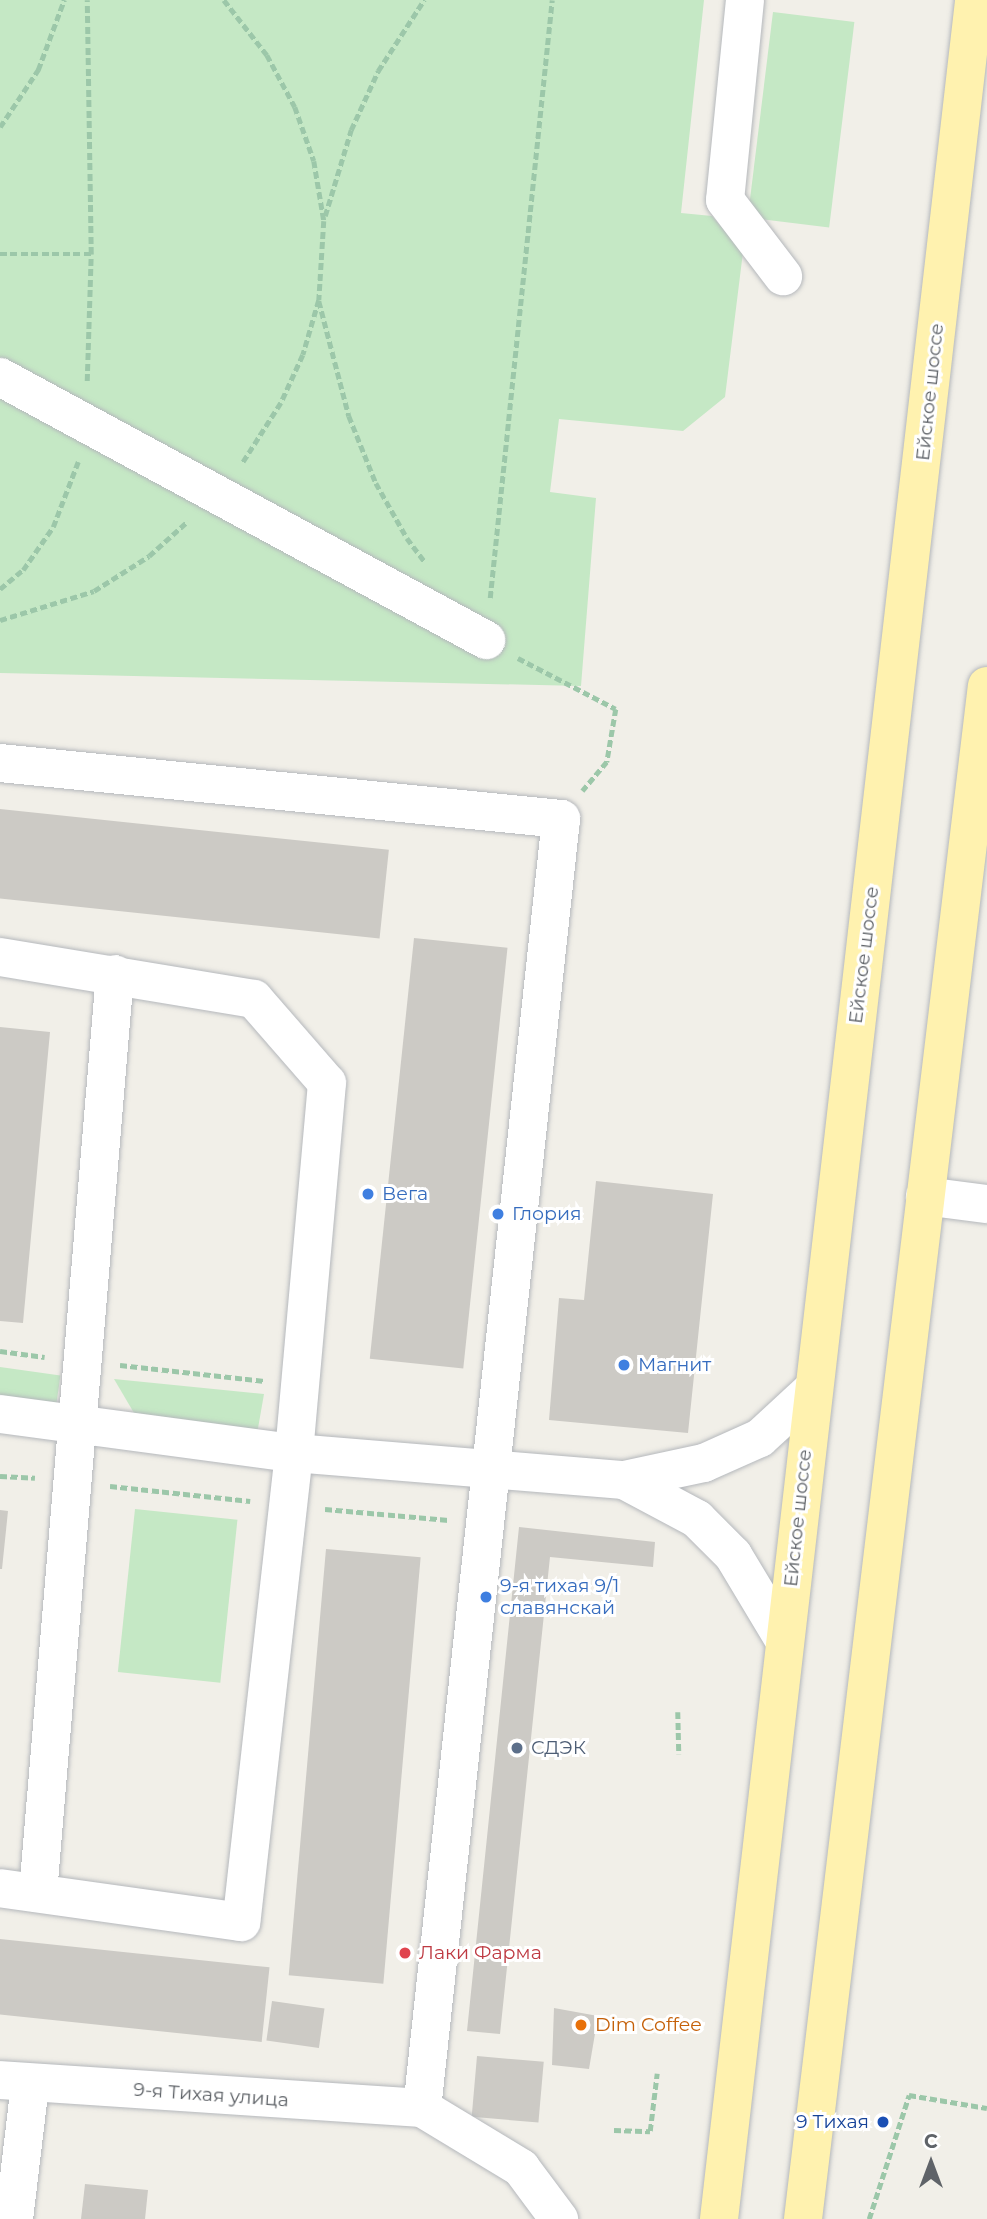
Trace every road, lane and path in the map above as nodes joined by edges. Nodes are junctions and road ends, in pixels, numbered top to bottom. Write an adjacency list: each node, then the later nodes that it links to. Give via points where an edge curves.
1 (64, 0): 8 (path, via 38,70)
2 (87, 0): 11 (path)
3 (224, 0): 9 (path, via 267,55 295,107 314,161)
4 (424, 0): 9 (path, via 377,71 351,130)
5 (552, 0): 20 (path)
6 (745, 0): 12 (street, via 724,200)
7 (974, 0): 31 (main road, Ейское шоссе)
8 (0, 127)
9 (324, 221): 13 (path)
10 (0, 254): 11 (path)
11 (91, 254): 15 (path)
12 (783, 276)
13 (319, 300): 16 (path, via 303,355 281,403); 17 (path, via 349,416 376,483 407,538)
14 (0, 377): 15 (street)
15 (86, 423): 16 (street); 18 (path, via 77,466 53,527 23,570)
16 (217, 495): 19 (path, via 149,556 94,590); 20 (street)
17 (431, 569)
18 (0, 589)
19 (0, 620)
20 (486, 640): 23 (path, via 616,709 607,762)
21 (987, 686): 26 (main road)
22 (0, 763): 23 (street)
23 (561, 819): 35 (street)
24 (0, 957): 25 (street)
25 (115, 974): 29 (street); 30 (street, via 254,999 327,1083)
26 (925, 1196): 27 (street); 54 (main road)
27 (987, 1204)
28 (0, 1351): 29 (path)
29 (82, 1362): 30 (path); 33 (street)
30 (300, 1385): 34 (street)
31 (812, 1390): 37 (street, via 760,1438 704,1462); 41 (main road, Ейское шоссе)
32 (0, 1414): 33 (street)
33 (76, 1424): 34 (street); 38 (street)
34 (294, 1452): 35 (street); 39 (street)
35 (491, 1471): 37 (street); 40 (street)
36 (0, 1476): 38 (path)
37 (624, 1480): 41 (street, via 697,1519 733,1555)
38 (72, 1481): 39 (path); 45 (street)
39 (288, 1506): 40 (path); 45 (street, via 241,1922)
40 (485, 1524): 48 (street)
41 (784, 1640): 53 (main road, Ейское шоссе)
42 (678, 1712): 43 (path)
43 (679, 1754)
44 (0, 1888): 45 (street)
45 (38, 1893)
46 (657, 2073): 50 (path, via 650,2131)
47 (15, 2082): 48 (street, 9-я Тихая улица); 51 (street)
48 (422, 2108): 52 (street, via 522,2168)
49 (987, 2108): 55 (path, via 909,2095)
50 (614, 2130)
51 (14, 2219)
52 (559, 2219)
53 (719, 2219)
54 (803, 2219)
55 (869, 2219)

